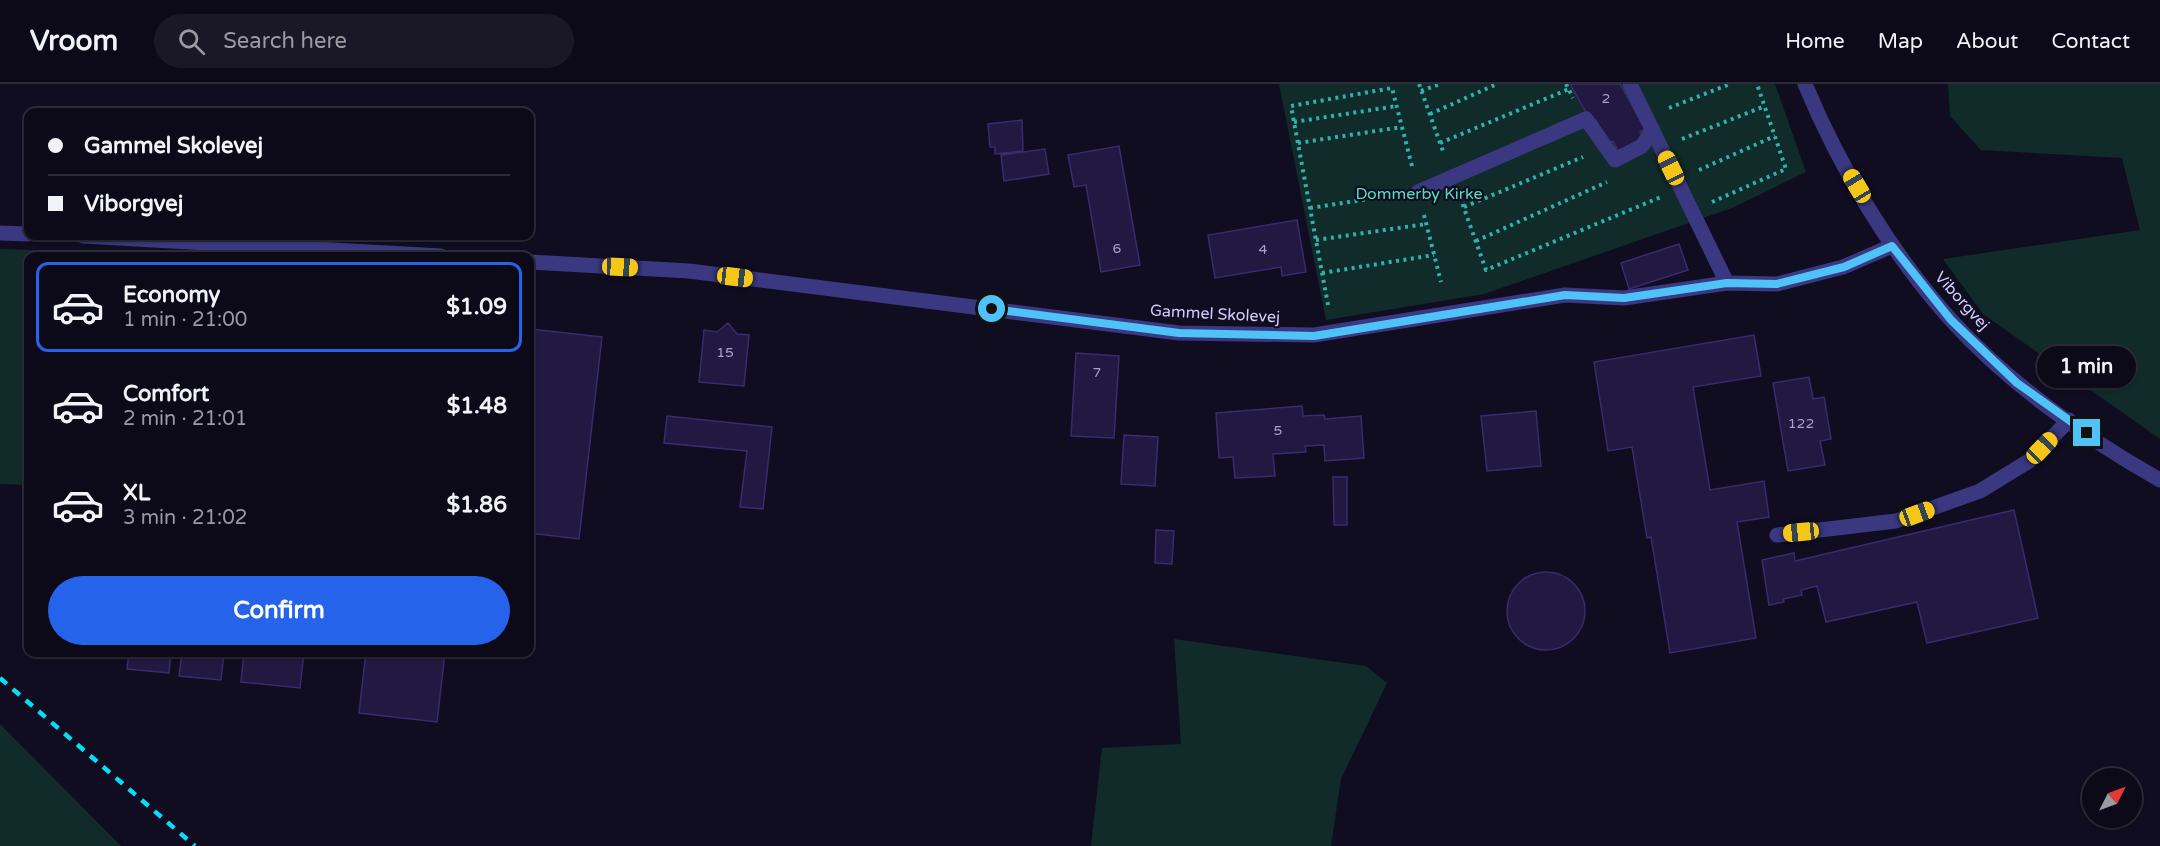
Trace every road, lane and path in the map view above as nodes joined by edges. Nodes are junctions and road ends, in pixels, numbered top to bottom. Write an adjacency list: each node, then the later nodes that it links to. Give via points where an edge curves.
1 (1419, 84): 9 (path)
2 (1440, 84): 9 (path)
3 (1497, 84): 12 (path)
4 (1630, 84): 14 (street)
5 (1730, 84): 14 (path)
6 (1757, 84): 11 (path)
7 (1805, 84): 34 (street, Viborgvej, via 1826,134)
8 (1569, 89): 18 (path)
9 (1421, 91): 12 (path)
10 (1397, 106): 13 (path); 13 (path, via 1392,88 1291,106); 15 (path)
11 (1765, 106): 16 (path); 19 (path)
12 (1430, 114): 18 (path)
13 (1294, 122): 17 (path)
14 (1650, 124): 19 (street); 20 (street, via 1642,146 1615,160)
15 (1402, 127): 17 (path); 24 (path)
16 (1775, 136): 23 (path); 27 (path, via 1786,169)
17 (1298, 143): 26 (path)
18 (1440, 143): 21 (path)
19 (1661, 147): 23 (street)
20 (1606, 148): 21 (street, via 1586,119); 25 (path)
21 (1453, 177): 24 (street); 25 (path)
22 (1613, 180): 33 (path)
23 (1679, 184): 27 (street); 33 (path, via 1486,270)
24 (1418, 192): 26 (path); 28 (path)
25 (1464, 207): 33 (path)
26 (1310, 208): 32 (path)
27 (1692, 211): 40 (street)
28 (1426, 224): 32 (path); 36 (path)
29 (0, 233): 30 (street)
30 (24, 234)
31 (155, 240): 35 (street)
32 (1316, 240): 38 (path)
33 (1476, 241)
34 (1892, 246): 40 (street, Gammel Skolevej, via 1844,267 1777,284); 42 (street, Viborgvej, via 1951,320 2017,383)
35 (369, 252)
36 (1434, 255): 38 (path); 39 (path)
37 (534, 262): 40 (street, Gammel Skolevej, via 689,271 1179,333 1314,336 1565,295 1624,298)
38 (1322, 273): 41 (path)
39 (1441, 282)
40 (1727, 283)
41 (1328, 305)
42 (2069, 420): 43 (street, Viborgvej); 44 (street, via 2029,461 1980,490 1896,521)
43 (2160, 480)
44 (1777, 535)

